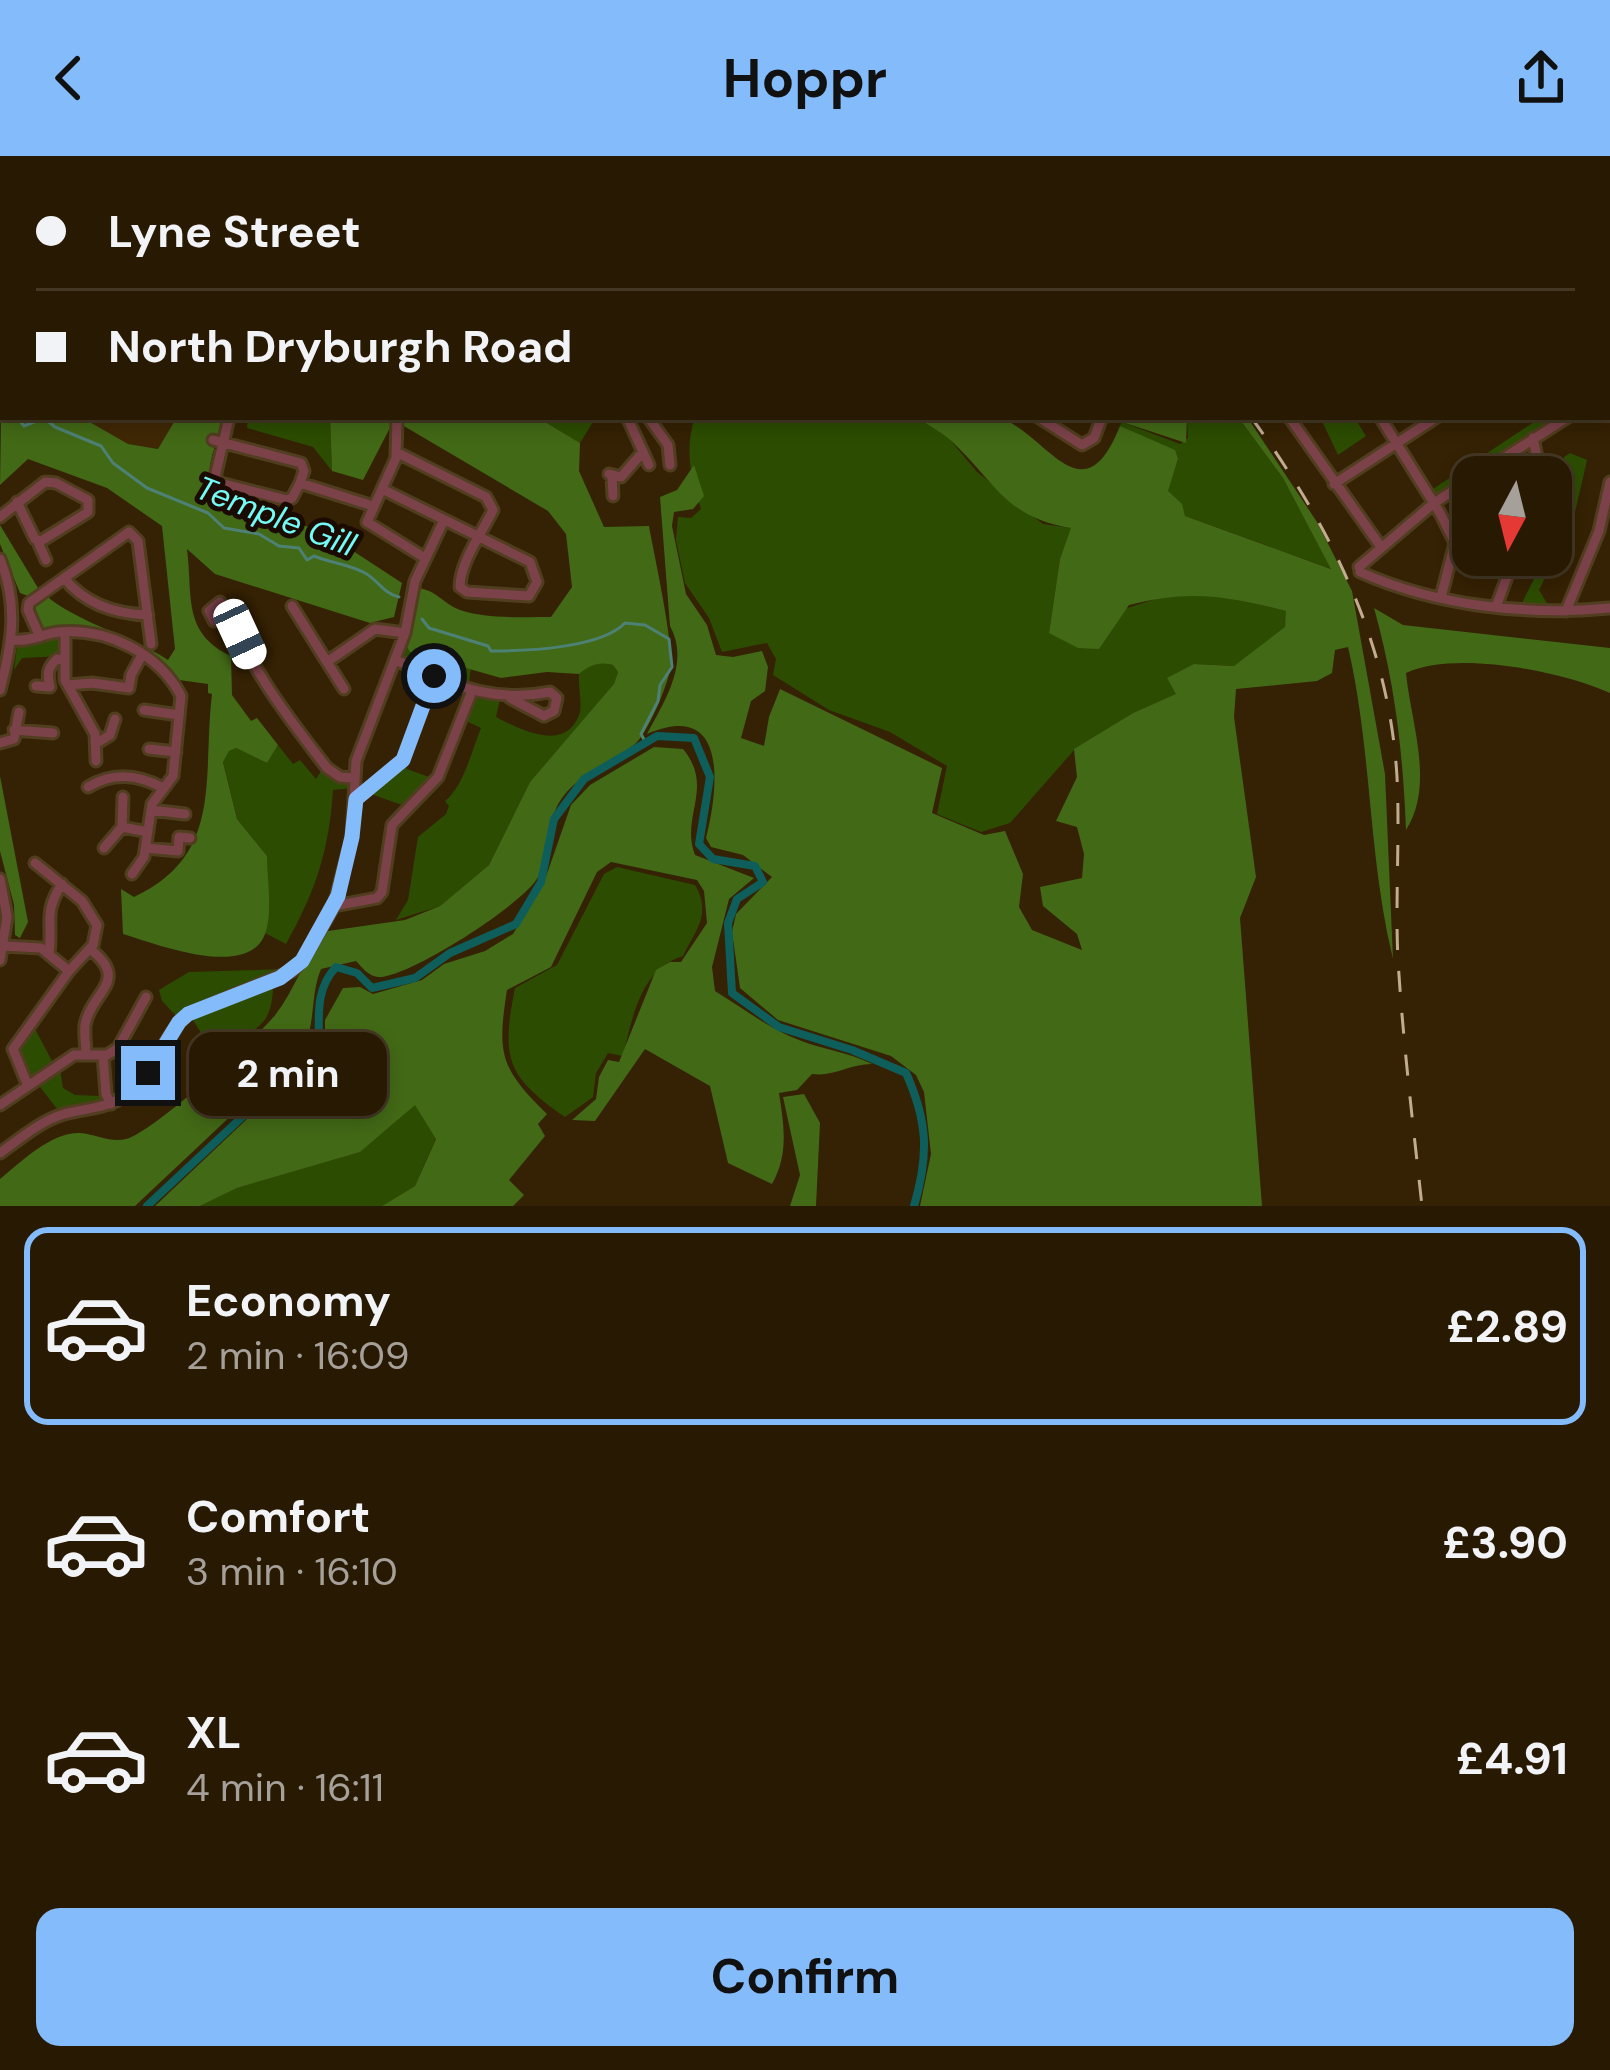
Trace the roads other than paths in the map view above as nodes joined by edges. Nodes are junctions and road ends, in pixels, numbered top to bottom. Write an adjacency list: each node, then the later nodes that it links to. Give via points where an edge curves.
1 (228, 420): 12 (street)
2 (398, 420): 14 (street)
3 (628, 420): 15 (street)
4 (650, 420): 19 (street, via 668,445)
5 (1042, 420): 6 (street, via 1078,444 1090,442)
6 (1101, 420)
7 (1291, 420): 22 (street)
8 (1382, 420): 13 (street)
9 (1432, 420): 13 (street)
10 (1557, 420): 11 (street)
11 (1533, 438): 16 (street); 17 (street)
12 (217, 442): 20 (street, via 301,463); 20 (street, via 220,483 287,500)
13 (1396, 444): 22 (street); 27 (street)
14 (396, 452): 23 (street); 31 (street, via 489,501 493,510)
15 (642, 453): 18 (street); 25 (street, via 621,477 610,476)
16 (1505, 456)
17 (1536, 456)
18 (649, 465)
19 (670, 465)
20 (300, 483): 28 (street)
21 (1610, 483): 43 (street)
22 (1334, 484): 33 (street)
23 (382, 489): 28 (street); 30 (street)
24 (1452, 491): 27 (street)
25 (613, 496)
26 (17, 502): 29 (street); 32 (street); 32 (street, via 45,482 88,500 88,512)
27 (1433, 503): 33 (street); 39 (street, via 1455,543)
28 (373, 506): 34 (street, via 369,526)
29 (0, 517)
30 (444, 520): 31 (street); 34 (street)
31 (480, 536): 31 (street, via 460,587 534,593 533,565)
32 (37, 540): 35 (street)
33 (1382, 547): 39 (street, via 1359,569)
34 (425, 558): 47 (street)
35 (46, 560)
36 (1, 563): 49 (street)
37 (1507, 576): 41 (street)
38 (64, 578): 44 (street, via 85,600); 44 (street, via 129,532); 48 (street, via 29,603)
39 (1442, 597): 41 (street)
40 (292, 606): 54 (street)
41 (1496, 607): 43 (street)
42 (1610, 608): 43 (street)
43 (1566, 611)
44 (148, 615): 50 (street)
45 (230, 618): 73 (street, via 263,681 326,767)
46 (64, 632): 48 (street); 51 (street, via 96,633); 52 (street)
47 (405, 633): 53 (street); 54 (street, via 375,629)
48 (40, 637): 49 (street)
49 (12, 640): 59 (street)
50 (151, 644)
51 (142, 655): 56 (street, via 129,688); 64 (street, via 181,696)
52 (65, 660): 56 (street); 57 (street, via 50,665 50,687)
53 (395, 661): 55 (street); 73 (street)
54 (327, 662): 58 (street)
55 (434, 676): 60 (street); 77 (street, via 403,760)
56 (68, 685): 69 (street)
57 (36, 686)
58 (344, 689)
59 (0, 690)
60 (472, 691): 61 (street); 89 (street, via 438,777 392,825 382,892)
61 (510, 698): 61 (street, via 544,716 557,698 550,692)
62 (144, 710): 64 (street)
63 (19, 712): 66 (street)
64 (179, 715): 71 (street)
65 (115, 719): 69 (street)
66 (14, 730): 67 (street); 68 (street, via 14,740)
67 (53, 734)
68 (0, 742)
69 (97, 743): 72 (street)
70 (149, 749): 71 (street)
71 (176, 752): 75 (street)
72 (96, 760)
73 (354, 778): 77 (street)
74 (88, 787): 75 (street, via 113,775)
75 (163, 788): 78 (street)
76 (123, 797): 80 (street)
77 (356, 799): 89 (street)
78 (151, 810): 79 (street); 81 (street)
79 (179, 811)
80 (122, 827): 81 (street); 83 (street)
81 (148, 832): 84 (street)
82 (190, 838): 84 (street, via 179,838 178,851)
83 (104, 848)
84 (146, 848): 86 (street)
85 (35, 862): 88 (street)
86 (132, 874)
87 (0, 879): 90 (street)
88 (62, 884): 91 (street, via 97,926); 92 (street, via 49,904)
89 (334, 906): 99 (street, via 292,971 188,1014 137,1087)
90 (4, 946): 92 (street); 93 (street)
91 (90, 949): 94 (street); 96 (street, via 108,976 85,1022)
92 (49, 954): 94 (street)
93 (0, 960)
94 (69, 971): 98 (street, via 14,1049)
95 (146, 997): 97 (street, via 118,1048)
96 (86, 1055): 97 (street); 98 (street)
97 (103, 1055): 99 (street)
98 (28, 1086): 100 (street)
99 (111, 1104): 101 (street, via 46,1121)
100 (0, 1105)
101 (0, 1153)

